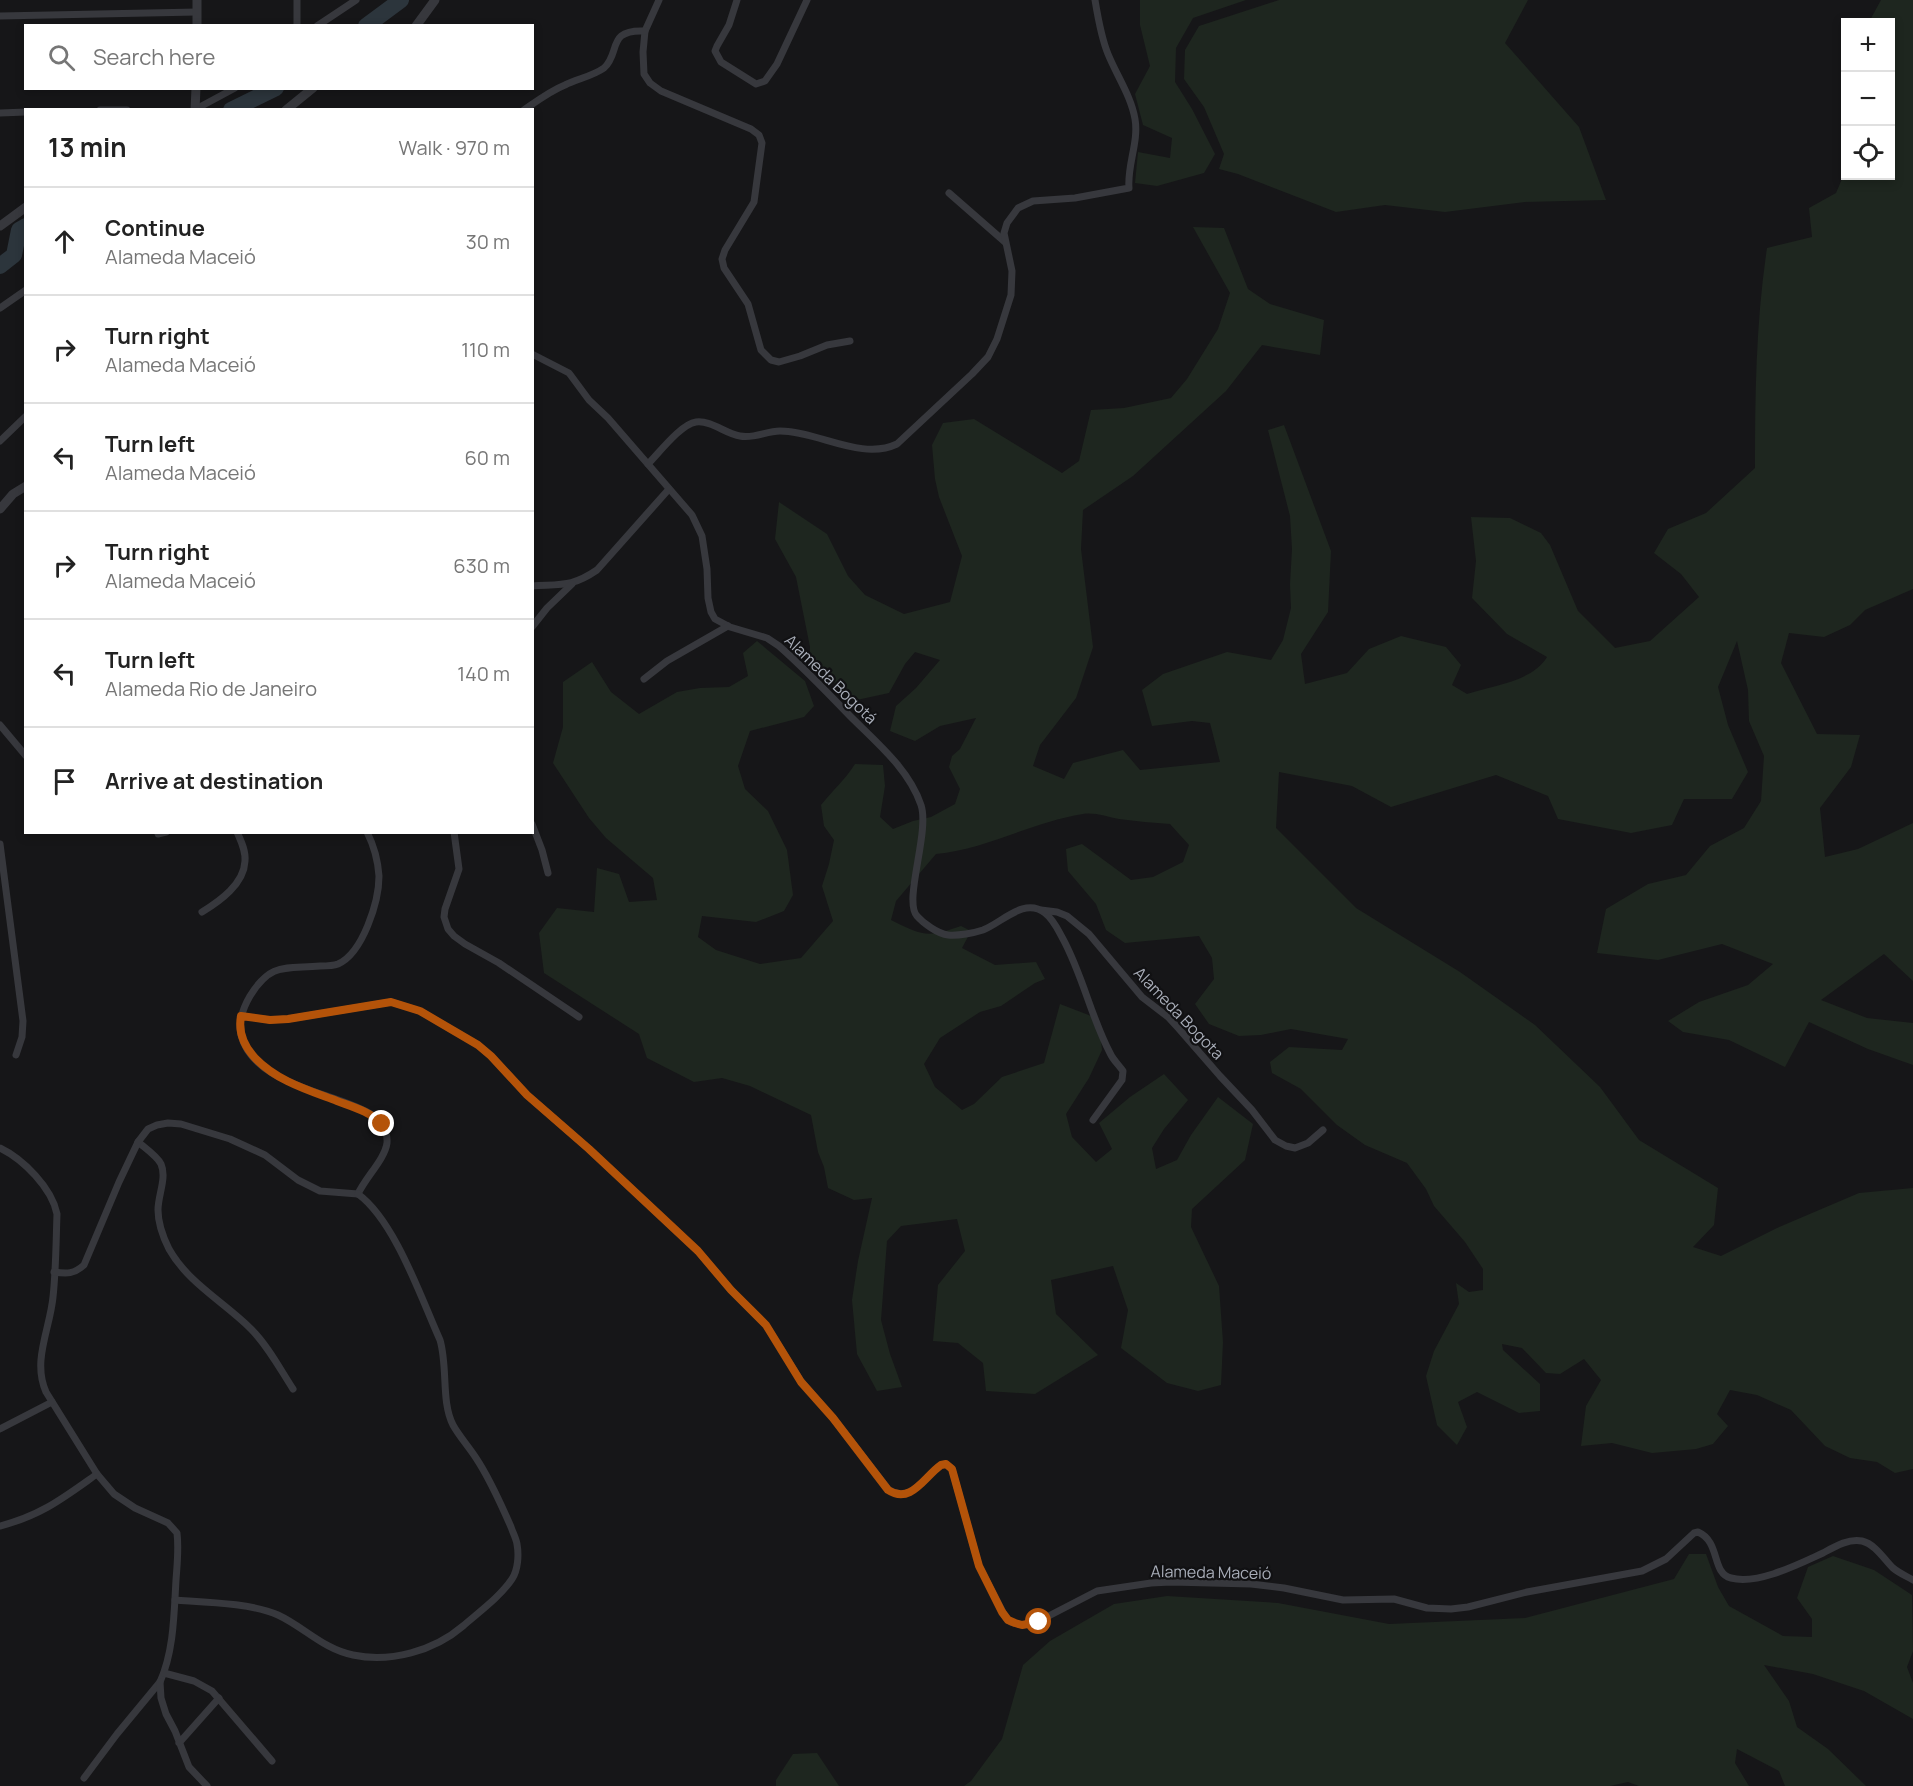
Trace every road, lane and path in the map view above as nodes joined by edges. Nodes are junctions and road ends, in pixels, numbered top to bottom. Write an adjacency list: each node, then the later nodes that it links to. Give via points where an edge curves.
1 (197, 0): 9 (street)
2 (297, 0): 12 (street)
3 (356, 0): 13 (street)
4 (435, 0): 14 (street)
5 (659, 0): 15 (street)
6 (737, 0): 7 (street, via 717,46 717,56 756,84 765,81 777,64)
7 (807, 0)
8 (1095, 0): 28 (street, via 1107,53 1133,107 1136,122 1129,188 1026,203 1007,223)
9 (198, 12): 10 (street); 11 (street)
10 (0, 16)
11 (197, 24)
12 (297, 24)
13 (320, 24)
14 (417, 24)
15 (645, 31): 22 (street, via 624,34 614,45 607,65 597,73 562,86); 31 (street, via 644,74 650,83 751,129 762,143 754,202 722,259 748,304 761,350 779,362)
16 (196, 90): 19 (street)
17 (231, 90): 20 (street)
18 (311, 90): 21 (street)
19 (196, 108)
20 (198, 108)
21 (288, 108)
22 (527, 108)
23 (24, 112): 24 (street)
24 (0, 113)
25 (949, 193): 28 (street)
26 (24, 208): 27 (street)
27 (0, 226)
28 (1005, 242): 35 (street, via 1012,271 1011,295 988,357 897,444 870,450 779,430 749,438 697,422 682,429)
29 (24, 291): 30 (street)
30 (0, 308)
31 (850, 341)
32 (534, 355): 35 (street, via 569,373)
33 (24, 418): 34 (street)
34 (0, 441)
35 (648, 464): 37 (street)
36 (24, 487): 38 (street)
37 (669, 489): 39 (street, via 606,561); 42 (street, via 698,525 705,550 709,605 715,619)
38 (0, 509)
39 (572, 584): 40 (street); 41 (street)
40 (534, 586)
41 (534, 624)
42 (728, 626): 43 (street); 53 (street, Alameda Bogotá, via 759,634 779,646 888,755 914,789 924,817 913,896 915,915 949,935 983,930 1018,910)
43 (644, 678)
44 (0, 725): 45 (street)
45 (24, 754)
46 (534, 829): 51 (street)
47 (238, 834): 55 (street, via 245,853 244,870 226,894)
48 (368, 834): 56 (street, via 376,855 378,885 361,940 339,963 282,968 265,976)
49 (454, 834): 57 (street, via 459,869 444,917 448,929)
50 (0, 844): 52 (street)
51 (548, 873)
52 (9, 907): 54 (street); 58 (street, via 23,1021)
53 (1038, 909): 59 (street, via 1051,918 1073,957 1110,1054 1123,1071 1122,1080); 60 (street, Alameda Bogota, via 1067,916 1089,934 1142,997 1179,1029 1275,1140 1295,1148)
54 (0, 910)
55 (202, 912)
56 (241, 1016): 63 (street, via 244,1043 270,1071 302,1088 370,1113 382,1124 385,1150); 70 (street, Alameda Maceió, via 288,1019 391,1002 420,1011 486,1051 527,1095 680,1233 766,1325 801,1382 888,1490 909,1494 941,1465 952,1469 979,1566 1011,1622 1039,1622 1105,1589 1171,1582 1251,1584 1343,1600 1394,1599 1427,1608 1468,1607 1527,1592 1642,1572 1666,1559 1698,1532 1713,1546 1722,1572 1732,1578 1769,1574 1856,1541 1869,1544 1894,1569)
57 (579, 1017)
58 (16, 1054)
59 (1093, 1120)
60 (1323, 1130)
61 (138, 1142): 63 (street, via 148,1129 157,1125 181,1124 243,1144 320,1191); 64 (street, via 84,1265 68,1274); 65 (street, via 162,1166 160,1222 176,1261 252,1329)
62 (0, 1148): 64 (street, via 44,1184 55,1203)
63 (358, 1194): 71 (street, via 387,1227 440,1340 451,1419 505,1512 517,1542 514,1575 494,1598 445,1639 380,1659 339,1653 274,1613)
64 (54, 1272): 66 (street, via 40,1369 41,1381)
65 (293, 1389)
66 (52, 1402): 67 (street); 68 (street)
67 (0, 1429)
68 (97, 1474): 69 (street, via 50,1508); 71 (street, via 123,1501 172,1526 177,1533)
69 (0, 1526)
70 (1913, 1580)
71 (175, 1600): 72 (street)
72 (164, 1673): 73 (street); 74 (street, via 194,1681)
73 (160, 1682): 75 (street, via 160,1698); 77 (street)
74 (219, 1698): 75 (street); 76 (street)
75 (180, 1743): 78 (street, via 189,1767)
76 (272, 1761)
77 (84, 1779)
78 (207, 1786)

